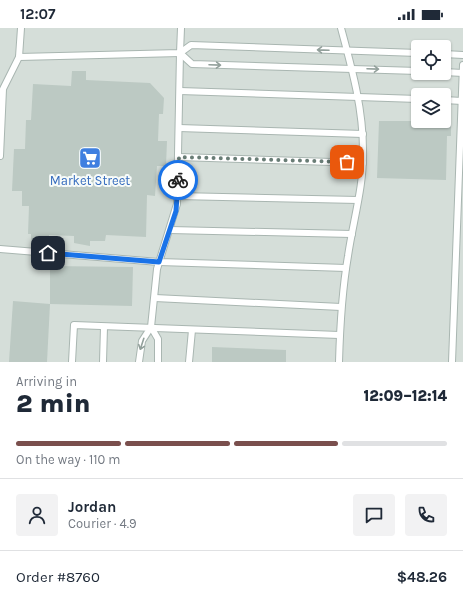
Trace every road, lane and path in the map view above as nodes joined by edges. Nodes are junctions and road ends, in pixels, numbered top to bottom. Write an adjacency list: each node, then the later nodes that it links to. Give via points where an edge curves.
1 (21, 28): 9 (lane)
2 (181, 28): 5 (lane)
3 (341, 28): 4 (lane)
4 (348, 51): 5 (lane, one-way to 5, via 191,45); 6 (lane); 11 (lane)
5 (180, 53): 9 (lane); 11 (lane, one-way to 11, via 192,64); 15 (lane)
6 (411, 53)
7 (451, 54): 8 (lane)
8 (463, 54)
9 (19, 57): 22 (lane, via 3,89)
10 (463, 65): 14 (lane)
11 (352, 69): 12 (lane, one-way to 12); 16 (lane)
12 (411, 71)
13 (451, 72): 14 (lane)
14 (463, 73): 19 (lane)
15 (180, 91): 16 (lane); 20 (lane)
16 (358, 96): 17 (lane); 21 (lane)
17 (411, 99)
18 (451, 101): 19 (lane)
19 (462, 103): 25 (lane)
20 (179, 128): 21 (lane); 23 (lane)
21 (362, 134): 24 (lane)
22 (0, 156)
23 (179, 157): 24 (lane); 26 (lane)
24 (362, 163): 27 (lane)
25 (461, 192): 30 (lane)
26 (178, 196): 27 (lane); 28 (lane)
27 (358, 200): 29 (lane)
28 (170, 230): 29 (lane); 32 (lane)
29 (352, 234): 33 (lane)
30 (460, 234): 34 (lane)
31 (0, 249): 32 (lane)
32 (159, 262): 33 (lane); 36 (lane)
33 (346, 268): 37 (lane)
34 (455, 271): 35 (lane); 48 (lane)
35 (463, 272)
36 (155, 298): 37 (lane); 39 (lane)
37 (341, 307): 41 (lane)
38 (104, 327): 39 (lane); 42 (lane, via 74,325); 43 (lane)
39 (151, 327): 40 (lane); 44 (lane, one-way to 44, via 142,341); 45 (lane, via 158,339)
40 (192, 330): 41 (lane); 46 (lane)
41 (340, 335): 47 (lane)
42 (72, 362)
43 (103, 362)
44 (139, 362)
45 (158, 362)
46 (190, 362)
47 (339, 362)
48 (452, 362)

